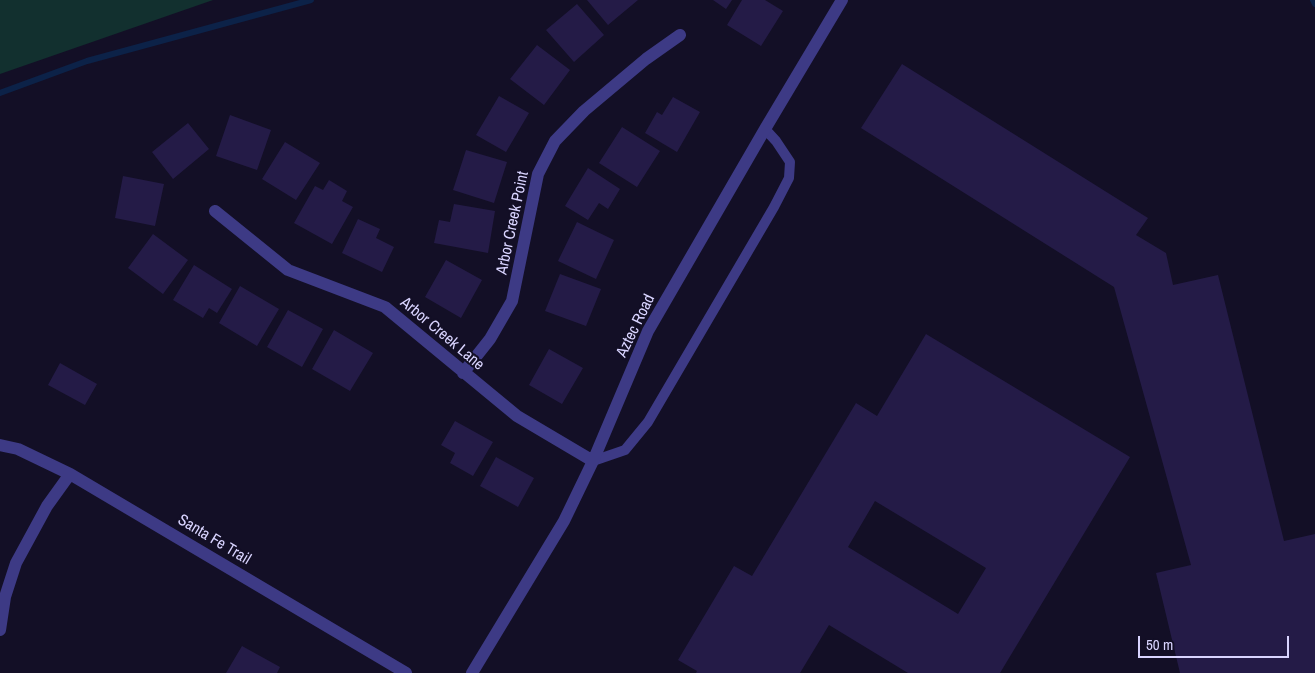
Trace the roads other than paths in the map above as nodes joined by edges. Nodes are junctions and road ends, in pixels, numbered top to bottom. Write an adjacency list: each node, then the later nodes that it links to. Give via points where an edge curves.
1 (842, 0): 3 (street, Aztec Road)
2 (680, 35): 5 (street, Arbor Creek Point, via 584,111 555,141 538,174 512,301 490,339)
3 (765, 129): 7 (street, Aztec Road, via 648,331); 7 (lane, via 790,162 789,178 774,207 648,422 625,450)
4 (215, 211): 5 (street, Arbor Creek Lane, via 288,270 385,307)
5 (463, 373): 7 (street, Arbor Creek Lane, via 517,416)
6 (0, 445): 8 (street, Santa Fe Trail, via 18,449)
7 (593, 461): 11 (street, Aztec Road, via 564,521)
8 (70, 474): 9 (street, via 47,506 16,563 5,597); 10 (street, Santa Fe Trail)
9 (0, 630)
10 (406, 673)
11 (472, 673)

